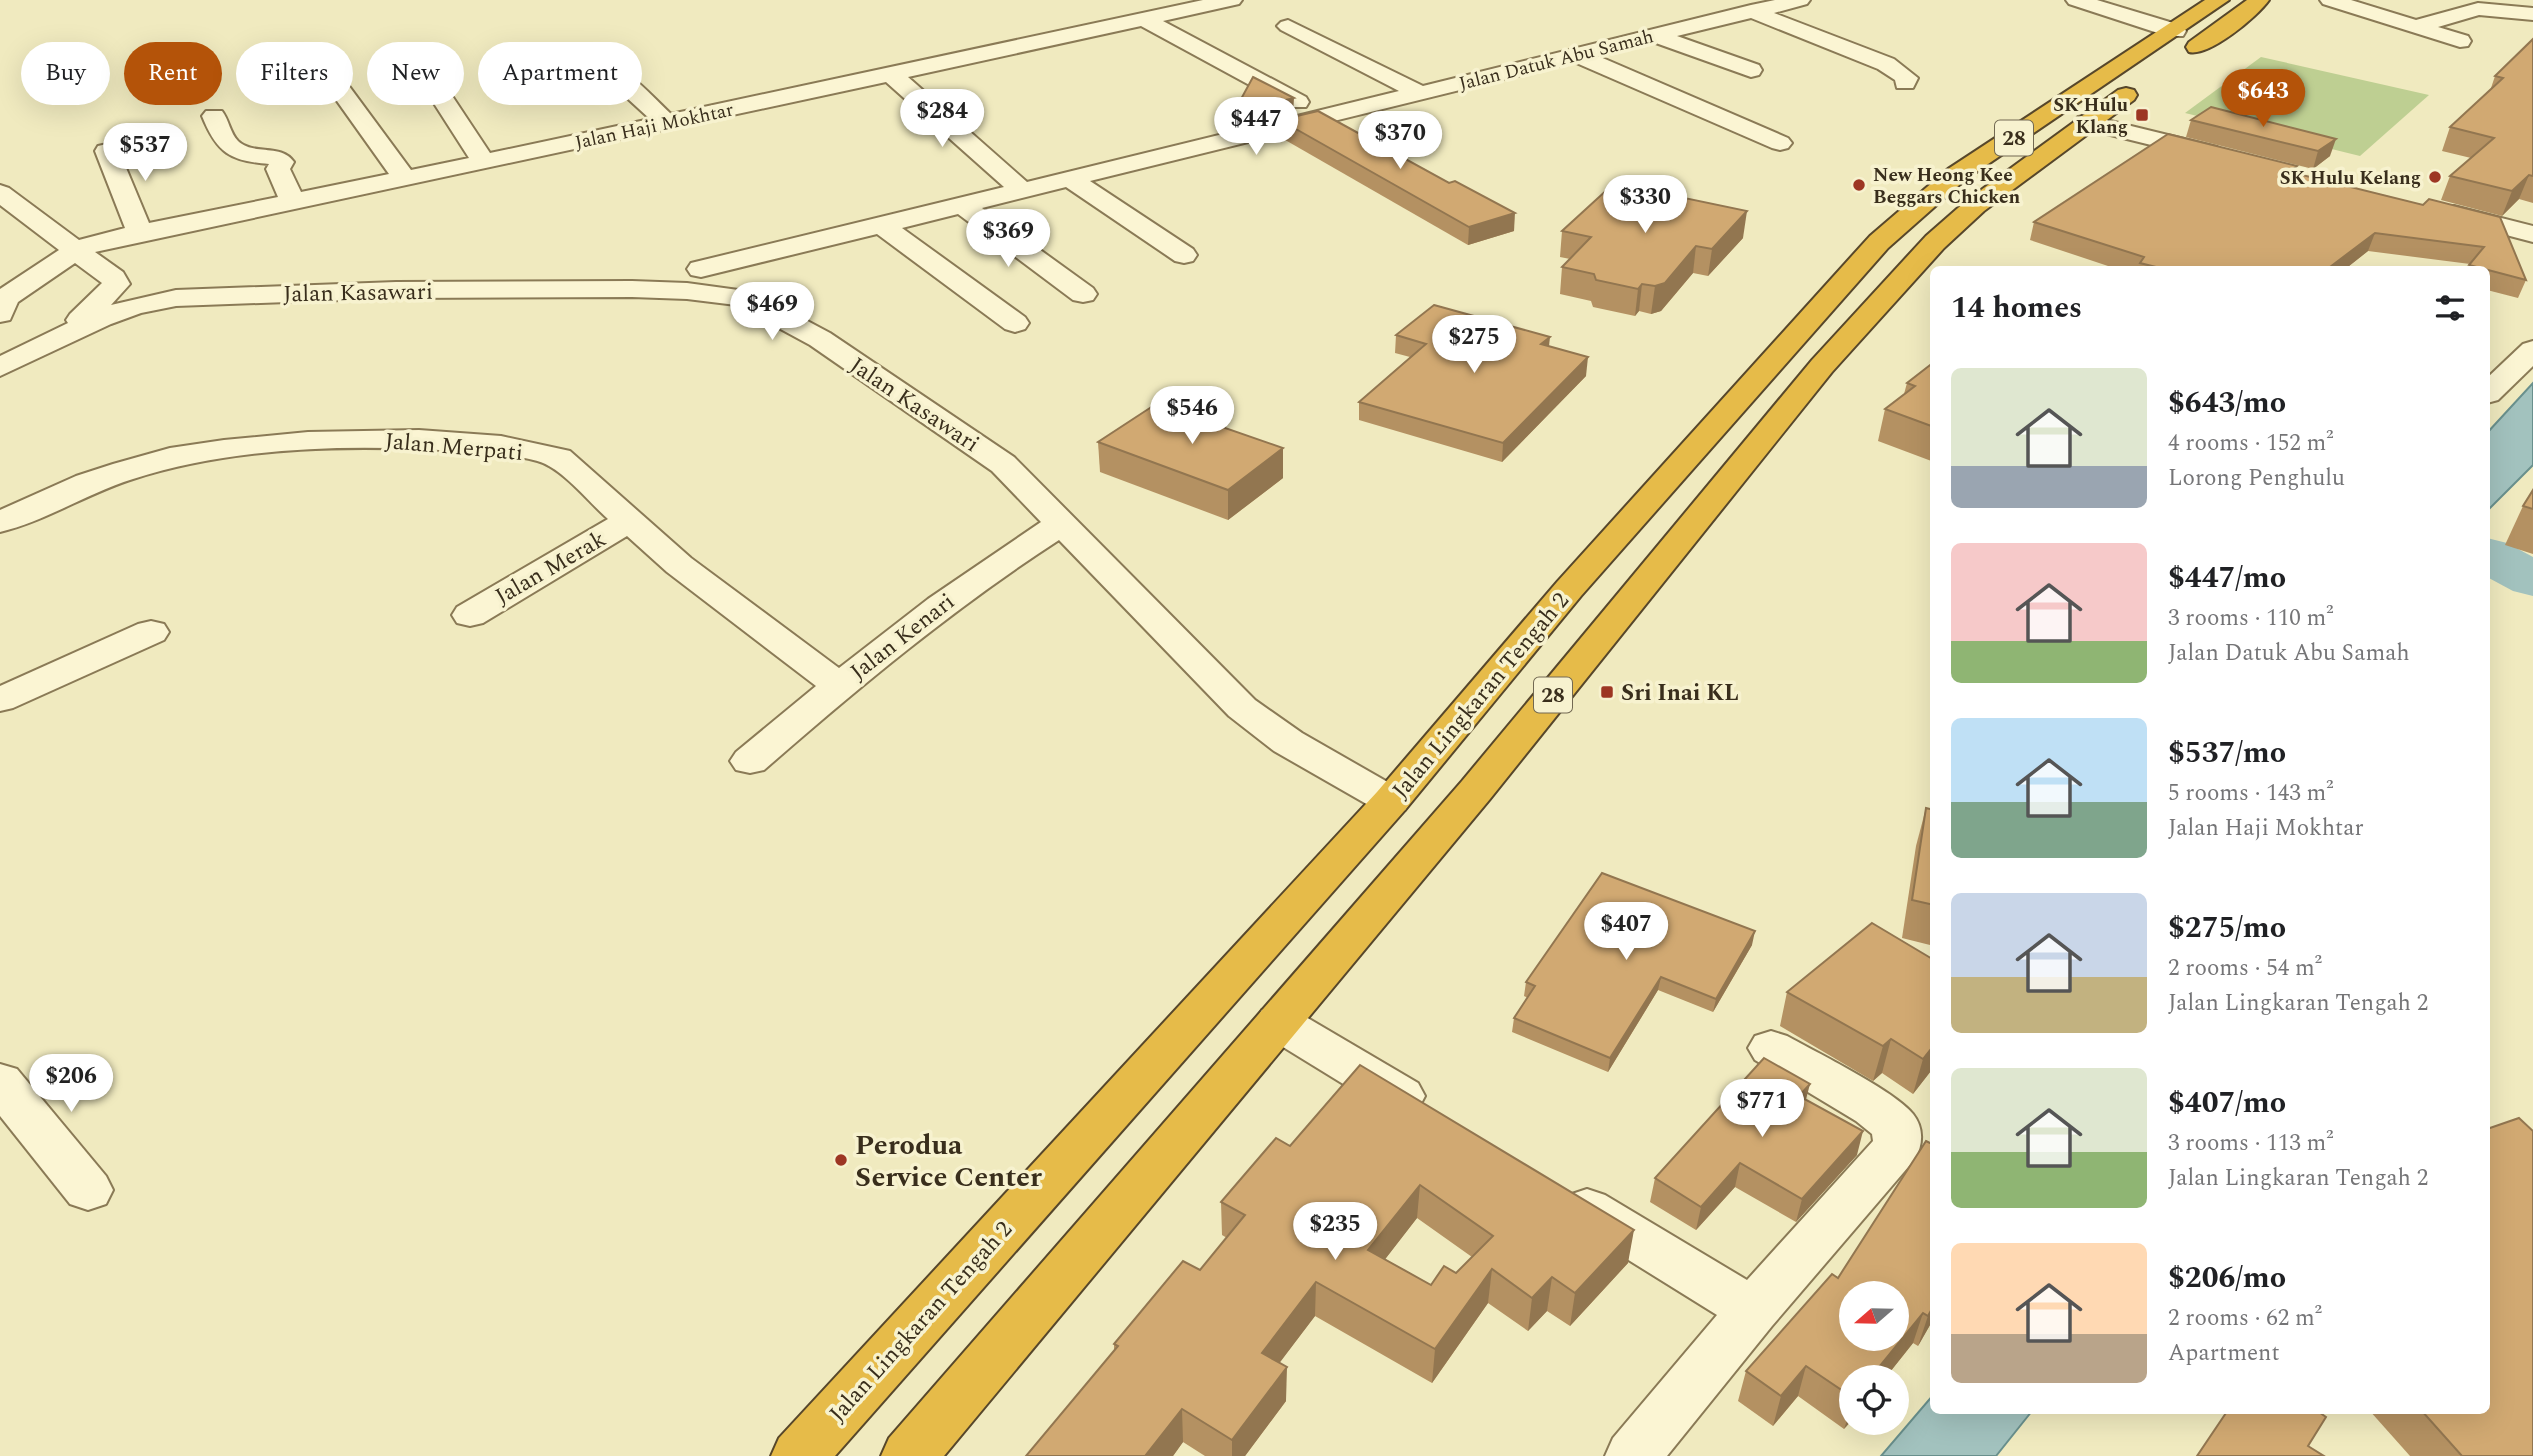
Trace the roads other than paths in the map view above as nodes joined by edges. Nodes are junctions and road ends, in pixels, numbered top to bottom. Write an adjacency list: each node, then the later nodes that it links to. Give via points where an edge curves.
1 (1232, 0): 10 (street, Jalan Haji Mokhtar)
2 (1800, 0): 7 (street, Jalan Datuk Abu Samah)
3 (2076, 0): 13 (street)
4 (2218, 0): 13 (highway, Jalan Lingkaran Tengah 2 / 28)
5 (2259, 0): 28 (highway, 28)
6 (2330, 0): 12 (street)
7 (1751, 11): 15 (street, Jalan Datuk Abu Samah); 20 (street, via 1886,64 1907,78)
8 (2533, 14): 9 (street, via 2478,9)
9 (2451, 16): 12 (street); 14 (street)
10 (1143, 19): 19 (street, Jalan Haji Mokhtar); 26 (street)
11 (1288, 26): 21 (street)
12 (2415, 27): 16 (street)
13 (2175, 32): 61 (highway, Jalan Lingkaran Tengah 2 / 28, via 1957,174 1879,242 1569,589)
14 (2502, 33)
15 (1653, 35): 17 (street, Jalan Datuk Abu Samah); 18 (street)
16 (2460, 41)
17 (1575, 54): 21 (street, Jalan Datuk Abu Samah); 29 (street)
18 (1751, 70)
19 (891, 74): 27 (street, Jalan Haji Mokhtar); 35 (street)
20 (1905, 83)
21 (1420, 93): 26 (street, Jalan Datuk Abu Samah)
22 (642, 100): 27 (street)
23 (351, 105): 33 (street)
24 (447, 105): 32 (street)
25 (215, 116): 37 (street, via 223,139 232,148 282,162 280,178)
26 (1324, 117): 34 (street, Jalan Datuk Abu Samah)
27 (666, 122): 32 (street, Jalan Haji Mokhtar)
28 (2086, 122): 31 (street); 62 (highway, 28, via 1935,242 1822,366 1476,790)
29 (1780, 142)
30 (107, 151): 41 (street)
31 (2229, 157)
32 (484, 162): 33 (street, Jalan Haji Mokhtar)
33 (404, 178): 37 (street, Jalan Haji Mokhtar)
34 (1070, 179): 35 (street, Jalan Datuk Abu Samah); 44 (street)
35 (1022, 190): 38 (street, Jalan Datuk Abu Samah)
36 (0, 193): 43 (street)
37 (292, 200): 41 (street, Jalan Haji Mokhtar)
38 (962, 205): 40 (street, Jalan Datuk Abu Samah); 46 (street)
39 (2428, 207): 42 (street)
40 (882, 225): 45 (street, Jalan Datuk Abu Samah); 48 (street)
41 (139, 232): 43 (street, Jalan Haji Mokhtar)
42 (2533, 234)
43 (76, 250): 47 (street, Jalan Haji Mokhtar, via 5,298); 49 (street, via 116,284)
44 (1184, 255)
45 (701, 269)
46 (1083, 295)
47 (0, 316): 49 (street)
48 (1015, 323)
49 (53, 341): 51 (street, Jalan Kasawari); 55 (street, Jalan Kasawari, via 134,306 176,298 396,290 618,289 743,298 820,338 1003,464)
50 (2533, 351): 52 (street)
51 (0, 367)
52 (2490, 391)
53 (631, 520): 54 (street, Jalan Merpati, via 559,458 501,445 419,439 308,442 170,458 87,484); 56 (street, Jalan Merak); 58 (street, Jalan Merpati, via 679,565)
54 (0, 522)
55 (1062, 523): 58 (street, Jalan Kenari, via 981,575); 61 (street, Jalan Kasawari, via 1242,708 1288,742)
56 (470, 615)
57 (150, 632): 59 (street)
58 (839, 686): 60 (street, Jalan Kenari)
59 (0, 700)
60 (750, 761)
61 (1391, 801): 69 (highway, Jalan Lingkaran Tengah 2 / 28)
62 (1278, 1022): 65 (street); 70 (highway, 28)
63 (1771, 1048): 68 (street, via 1880,1114 1895,1126 1898,1146)
64 (0, 1082): 67 (street)
65 (1432, 1115)
66 (1551, 1188): 68 (street)
67 (88, 1189)
68 (1753, 1310): 71 (street)
69 (799, 1456)
70 (909, 1456)
71 (1633, 1456)

